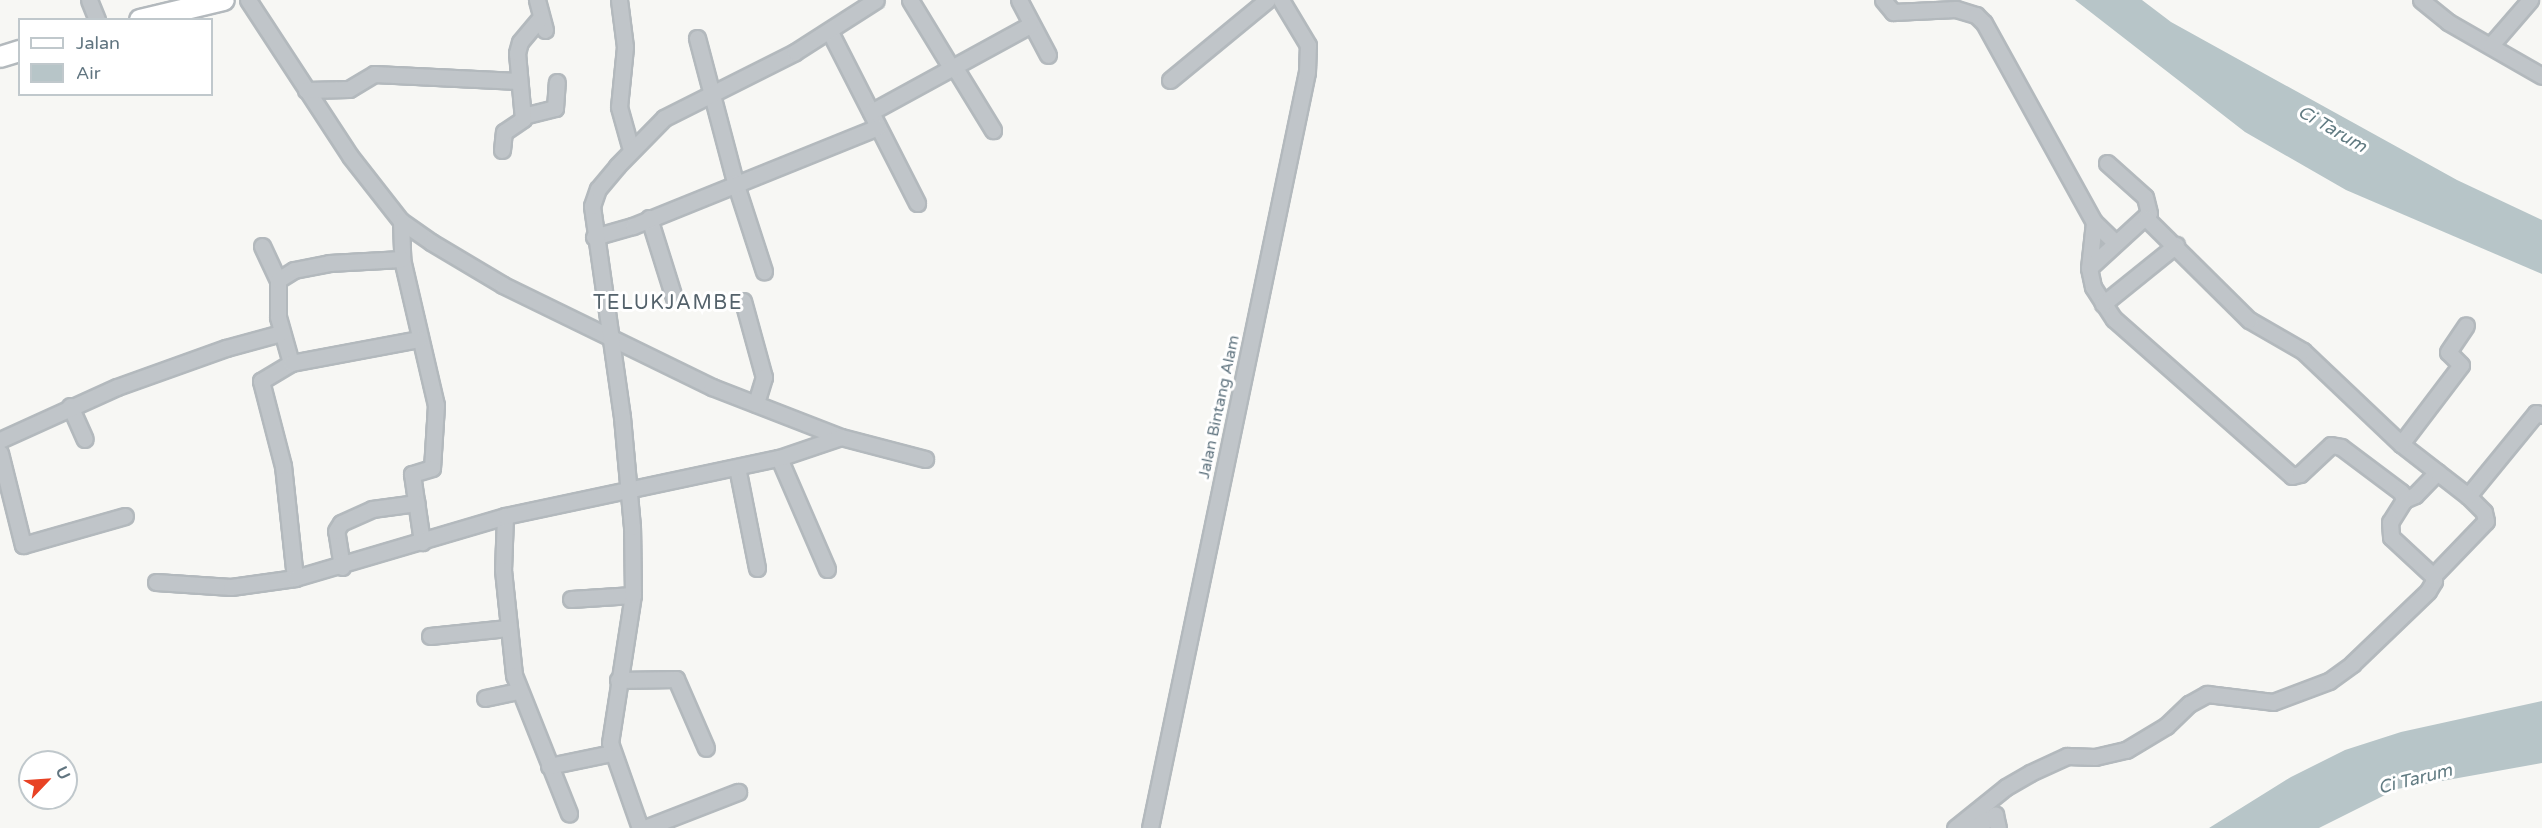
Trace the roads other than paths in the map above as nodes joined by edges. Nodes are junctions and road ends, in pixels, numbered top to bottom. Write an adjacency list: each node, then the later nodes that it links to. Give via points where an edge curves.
1 (89, 0): 14 (street)
2 (224, 0): 15 (main road)
3 (248, 0): 28 (street)
4 (537, 0): 26 (street, via 543,24 520,42)
5 (619, 0): 35 (street, via 625,47 619,108)
6 (876, 0): 17 (street)
7 (910, 0): 23 (street)
8 (1019, 0): 16 (street)
9 (1267, 0): 25 (street)
10 (1281, 0): 97 (street, Jalan Bintang Alam, via 1309,46 1307,72)
11 (1883, 0): 42 (street, via 1893,12 1956,9 1976,15 1984,23)
12 (2530, 0): 19 (street)
13 (2425, 1): 19 (street, via 2448,22)
14 (96, 18)
15 (148, 18)
16 (1030, 25): 21 (street); 23 (street)
17 (830, 32): 29 (street); 30 (street)
18 (697, 38): 29 (street)
19 (2491, 45): 24 (street)
20 (18, 52): 22 (main road)
21 (1048, 55)
22 (0, 57)
23 (953, 68): 30 (street); 33 (street)
24 (2542, 76)
25 (1170, 80)
26 (518, 81): 28 (street, via 374,74 349,89); 31 (street)
27 (557, 82): 31 (street, via 555,108)
28 (306, 90): 41 (street, via 350,156)
29 (711, 92): 35 (street, via 664,118); 37 (street)
30 (871, 112): 32 (street)
31 (523, 116): 34 (street, via 522,121 504,132)
32 (878, 127): 37 (street); 38 (street)
33 (993, 130)
34 (502, 150)
35 (631, 150): 43 (street, via 598,189 592,206)
36 (2108, 164): 40 (street, via 2149,203)
37 (735, 182): 39 (street); 49 (street)
38 (917, 203)
39 (649, 218): 43 (street); 51 (street)
40 (2146, 218): 44 (street); 45 (street)
41 (401, 221): 47 (street); 56 (street, via 468,266)
42 (2094, 222): 44 (street); 48 (street)
43 (594, 237): 56 (street)
44 (2116, 243): 48 (street)
45 (2176, 245): 53 (street); 65 (street, via 2249,320 2303,351)
46 (262, 246): 50 (street)
47 (402, 259): 50 (street, via 329,263 294,270); 57 (street)
48 (2089, 268): 53 (street, via 2093,287)
49 (764, 271)
50 (278, 280): 55 (street)
51 (674, 298)
52 (744, 301): 59 (street, via 764,376)
53 (2103, 304): 73 (street, via 2114,319 2292,476 2300,474 2326,447 2334,445 2401,492)
54 (2466, 325): 65 (street, via 2448,352 2461,365)
55 (281, 333): 58 (street); 60 (street, via 187,361)
56 (611, 338): 59 (street); 71 (street)
57 (419, 339): 58 (street); 74 (street, via 436,405 432,468 412,474)
58 (291, 363): 82 (street, via 260,384 283,466)
59 (756, 404): 62 (street)
60 (70, 406): 63 (street); 64 (street)
61 (2542, 415): 72 (street, via 2536,413)
62 (841, 437): 67 (street); 68 (street)
63 (85, 439)
64 (0, 440)
65 (2401, 444): 70 (street)
66 (0, 453): 75 (street, via 23,545)
67 (779, 459): 69 (street); 80 (street)
68 (925, 459)
69 (737, 467): 71 (street); 79 (street)
70 (2437, 472): 72 (street); 73 (street, via 2415,495)
71 (629, 487): 76 (street); 84 (street)
72 (2468, 496): 81 (street, via 2484,512 2487,521)
73 (2404, 500): 81 (street, via 2390,522 2391,537)
74 (417, 503): 77 (street); 78 (street, via 372,509 341,522 336,531)
75 (125, 516)
76 (505, 516): 77 (street); 86 (street, via 503,570)
77 (422, 542): 78 (street)
78 (342, 567): 82 (street)
79 (757, 568)
80 (827, 569)
81 (2433, 576): 98 (street, via 2428,591 2329,681 2273,702 2207,694 2189,704 2166,726 2126,750 2096,757 2067,756 2030,773)
82 (295, 578): 83 (street, via 231,587)
83 (156, 582)
84 (633, 595): 85 (street); 88 (street)
85 (571, 599)
86 (508, 628): 87 (street); 89 (street)
87 (430, 636)
88 (618, 680): 91 (street, via 676,679); 92 (street, via 610,732)
89 (519, 691): 90 (street); 93 (street)
90 (485, 698)
91 (706, 748)
92 (612, 753): 93 (street); 96 (street)
93 (549, 766): 95 (street)
94 (738, 792): 96 (street)
95 (570, 813)
96 (643, 828)
97 (1150, 828)
98 (1954, 828)
99 (1973, 828): 100 (street, via 1984,818 1995,815)
100 (1998, 828)

